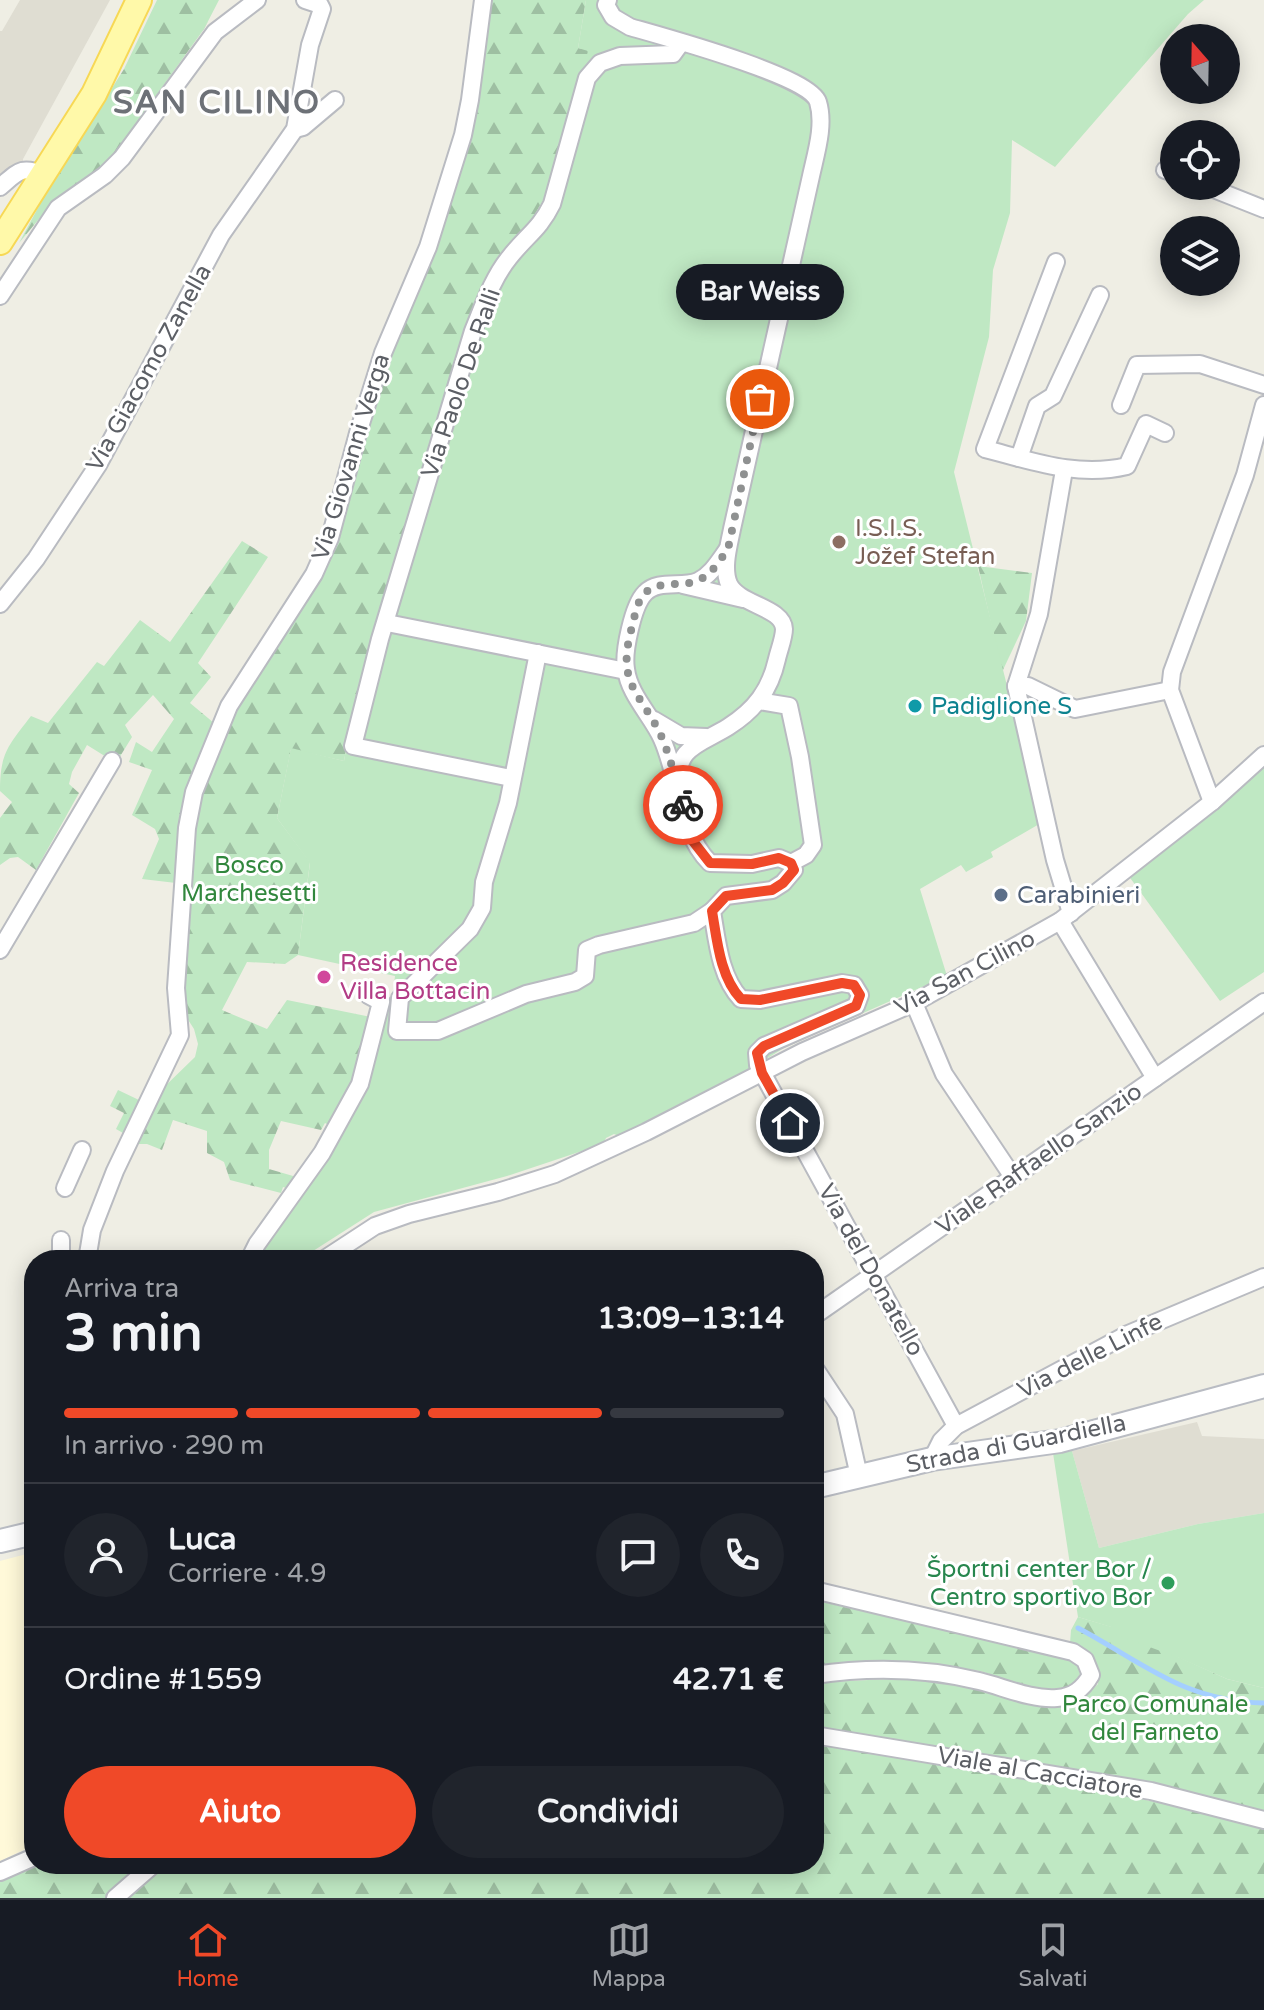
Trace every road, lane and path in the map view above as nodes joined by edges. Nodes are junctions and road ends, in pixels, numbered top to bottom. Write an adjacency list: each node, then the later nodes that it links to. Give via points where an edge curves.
1 (139, 0): 9 (main road, via 94,94)
2 (257, 0): 16 (street, via 215,32 114,166 58,208)
3 (305, 0): 8 (street, Via Giacomo Zanella, via 322,9)
4 (483, 0): 54 (street, Via Giovanni Verga, via 463,135 428,247 383,353 330,538 314,574 229,706 194,792 176,988 180,1035 115,1171)
5 (608, 0): 6 (street, via 613,17)
6 (681, 43): 23 (street, via 797,83 819,103 820,132); 27 (street, Via Paolo De Ralli, via 673,54 620,56 600,63 587,78 548,212 509,258 473,331)
7 (335, 100): 8 (street, Via Giacomo Zanella)
8 (295, 129): 26 (street, Via Giacomo Zanella, via 221,235 98,465)
9 (44, 175): 10 (street, via 22,169); 13 (main road)
10 (0, 187)
11 (1240, 199): 12 (street)
12 (1264, 209)
13 (0, 242)
14 (1056, 262): 21 (street, via 985,449)
15 (1100, 295): 21 (street, via 1053,396 1037,406)
16 (0, 296)
17 (1264, 385): 18 (street, via 1200,364 1137,365)
18 (1121, 405)
19 (1264, 405): 31 (street)
20 (1165, 433): 22 (street, via 1146,424 1127,466)
21 (1019, 458): 22 (street)
22 (1064, 470): 30 (street, via 1039,614)
23 (728, 549): 24 (street, via 697,581); 25 (street, via 729,585)
24 (678, 584): 25 (street); 29 (street, via 647,590 639,601)
25 (744, 600): 32 (street, via 778,615 784,628 771,682)
26 (0, 604)
27 (387, 623): 28 (street); 37 (street, Via Paolo De Ralli, via 353,746)
28 (538, 653): 29 (street); 37 (street)
29 (626, 671): 33 (street)
30 (1016, 686): 31 (street, via 1028,686 1075,709); 42 (street)
31 (1170, 690): 39 (street)
32 (759, 701): 34 (street, via 727,728); 40 (street, via 789,706 800,757 813,845)
33 (650, 717): 34 (street, via 681,736); 38 (street)
34 (706, 737): 38 (street, via 687,750)
35 (1264, 755): 39 (street, Via San Cilino)
36 (112, 761): 43 (street)
37 (511, 778): 41 (street, via 482,908 470,929 400,998 397,1031 438,1031 526,994 575,982 585,976 587,950 694,923)
38 (678, 788): 40 (street, via 692,840 710,863 752,864 779,858)
39 (1212, 802): 42 (street, Via San Cilino)
40 (791, 863): 41 (street, via 794,870 772,890 726,896)
41 (712, 911): 47 (street, via 727,978 741,999 842,983 854,985 860,995 856,1006 764,1046 757,1053)
42 (1066, 917): 46 (street, Via San Cilino); 48 (street)
43 (0, 950)
44 (368, 995): 55 (street, via 381,1002 360,1084 322,1153)
45 (1264, 1002): 48 (street, Viale Raffaello Sanzio)
46 (914, 1003): 47 (street, Via San Cilino); 50 (street, via 944,1074)
47 (762, 1073): 56 (street, Via San Cilino, via 555,1174 409,1214 375,1226); 57 (street, Via del Donatello)
48 (1155, 1078): 50 (street, Viale Raffaello Sanzio)
49 (82, 1150): 51 (street)
50 (1013, 1177): 57 (street, Viale Raffaello Sanzio)
51 (65, 1188)
52 (61, 1240): 53 (street)
53 (61, 1250)
54 (89, 1250)
55 (254, 1250)
56 (338, 1250)
57 (874, 1274): 59 (street, Viale Raffaello Sanzio); 62 (street, Via del Donatello)
58 (1264, 1277): 62 (street, Via delle Linfe, via 1126,1335)
59 (824, 1309)
60 (824, 1382): 64 (street, via 845,1414)
61 (1264, 1386): 63 (street, Strada di Guardiella, via 1060,1441)
62 (956, 1426): 63 (street, Via delle Linfe)
63 (932, 1459): 64 (street, Strada di Guardiella)
64 (859, 1476): 65 (street, Strada di Guardiella)
65 (824, 1485)
66 (24, 1535): 67 (street)
67 (0, 1541)
68 (824, 1592): 69 (street, via 1073,1652 1085,1660 1091,1675 1084,1687 1057,1698 912,1670)
69 (824, 1674)
70 (824, 1737): 71 (street, Viale al Cacciatore, via 1151,1791)
71 (1264, 1820)
72 (24, 1861): 73 (street)
73 (0, 1872)
74 (143, 1874): 75 (street)
75 (115, 1898)

